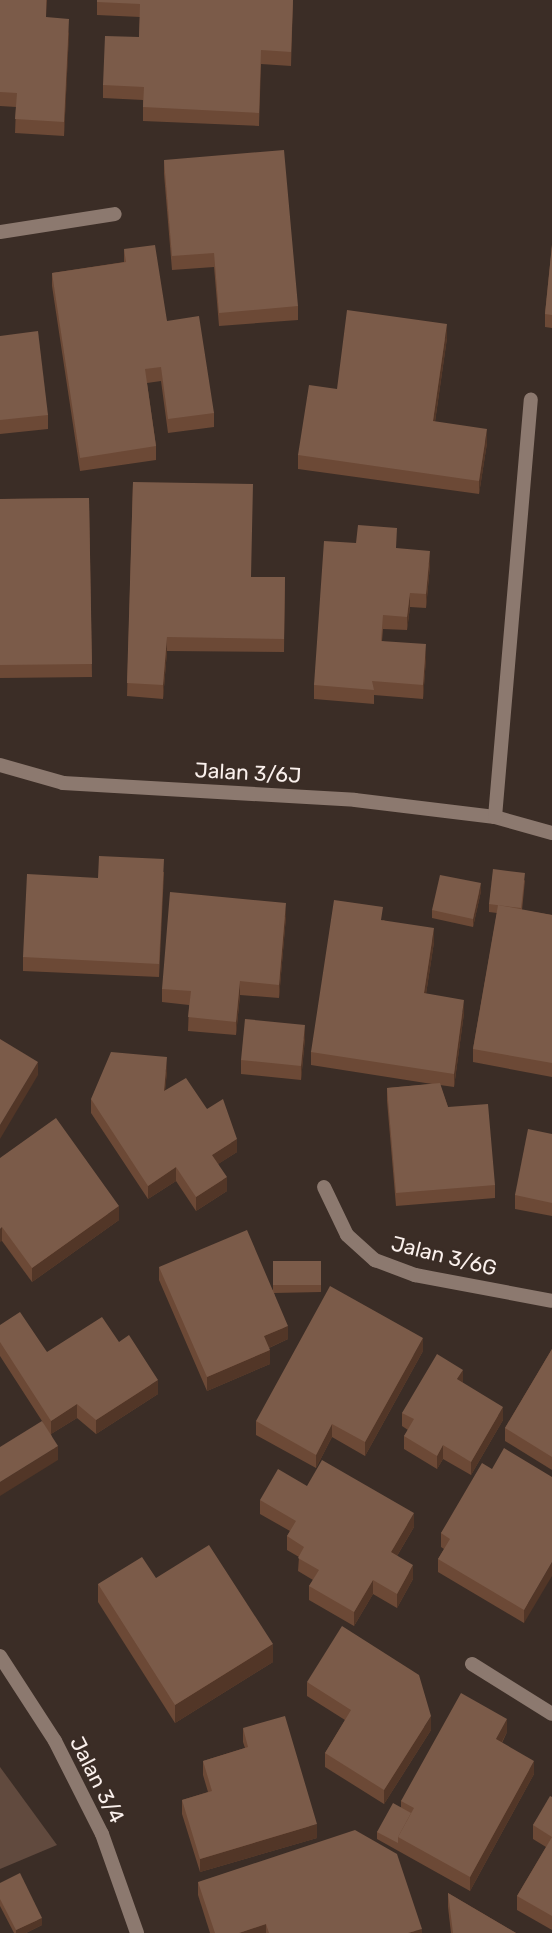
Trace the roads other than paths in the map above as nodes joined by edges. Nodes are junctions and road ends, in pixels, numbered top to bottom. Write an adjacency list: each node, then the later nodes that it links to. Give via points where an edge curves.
1 (115, 214): 2 (street)
2 (0, 232)
3 (531, 400): 5 (street)
4 (0, 765): 5 (street, Jalan 3/6J, via 63,783 355,800)
5 (495, 817): 6 (street, Jalan 3/6J)
6 (552, 833)
7 (324, 1187): 8 (street, Jalan 3/6G, via 347,1235 375,1260 415,1275)
8 (552, 1301)
9 (0, 1656): 12 (street, Jalan 3/4, via 55,1741 102,1834)
10 (472, 1664): 11 (street)
11 (552, 1714)
12 (137, 1933)

